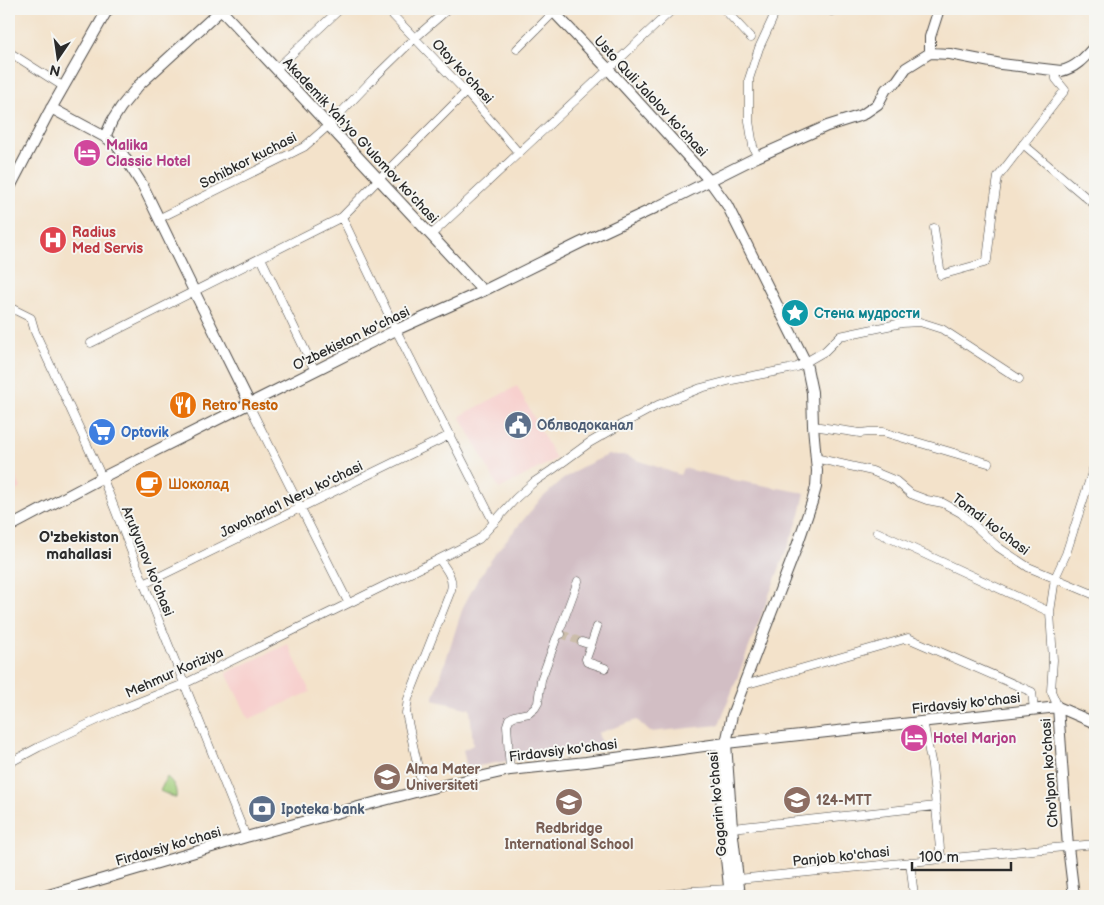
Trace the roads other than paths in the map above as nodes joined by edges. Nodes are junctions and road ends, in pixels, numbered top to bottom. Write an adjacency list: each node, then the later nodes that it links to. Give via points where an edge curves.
1 (109, 9): 22 (main road)
2 (221, 9): 19 (main road, Akademik Yah'yo G'ulomov ko'chasi); 26 (main road, via 139,85 121,107)
3 (340, 9): 19 (street)
4 (387, 9): 13 (street, Otoy ko'chasi)
5 (448, 9): 13 (street, Sohibkor kuchasi)
6 (673, 9): 20 (street)
7 (724, 9): 14 (street)
8 (775, 9): 29 (street, via 749,79 749,121)
9 (823, 9): 12 (street)
10 (939, 9): 18 (main road, via 930,37)
11 (552, 10): 16 (street); 20 (main road, Usto Quli Jalolov ko'chasi)
12 (832, 11)
13 (416, 38): 23 (street, Otoy ko'chasi); 25 (street, Sohibkor kuchasi)
14 (751, 38)
15 (1095, 46): 21 (main road, via 1076,65 1062,71)
16 (517, 50)
17 (9, 52): 22 (street)
18 (930, 53): 21 (main road); 29 (main road, O'zbekiston ko'chasi, via 906,68 886,89 878,104 862,114)
19 (276, 69): 25 (main road, Akademik Yah'yo G'ulomov ko'chasi)
20 (608, 69): 28 (street); 31 (main road, Usto Quli Jalolov ko'chasi)
21 (1055, 70): 27 (street, via 1056,78 1065,90)
22 (64, 86): 24 (main road)
23 (466, 92): 28 (street, Otoy ko'chasi); 30 (street)
24 (51, 108): 26 (main road); 32 (main road)
25 (329, 124): 30 (main road, Akademik Yah'yo G'ulomov ko'chasi); 35 (street, Sohibkor kuchasi, via 304,147)
26 (105, 137): 35 (main road, via 120,150)
27 (1023, 144): 33 (street); 36 (street, via 998,177 984,264 941,275)
28 (518, 152): 37 (street)
29 (757, 157): 31 (main road, O'zbekiston ko'chasi)
30 (378, 179): 34 (street); 37 (main road, Akademik Yah'yo G'ulomov ko'chasi)
31 (709, 180): 39 (main road, O'zbekiston ko'chasi); 44 (main road, Usto Quli Jalolov ko'chasi, via 727,205)
32 (9, 189)
33 (1095, 205)
34 (342, 217): 38 (street); 42 (street)
35 (160, 218): 40 (main road)
36 (934, 228)
37 (431, 235): 39 (main road, Akademik Yah'yo G'ulomov ko'chasi)
38 (261, 258): 40 (street); 45 (street)
39 (483, 290): 42 (main road, O'zbekiston ko'chasi)
40 (194, 291): 43 (street); 47 (main road)
41 (9, 307): 53 (street, Arutyunov ko'chasi, via 31,318)
42 (396, 330): 45 (main road, O'zbekiston ko'chasi); 49 (street)
43 (91, 343)
44 (806, 363): 46 (street, Mehmur Koriziya, via 826,351 840,336 920,322 942,329); 48 (main road, Usto Quli Jalolov ko'chasi, via 812,392); 55 (street, Mehmur Koriziya, via 789,370 701,388 658,405 588,443 534,482)
45 (315, 371): 47 (main road, O'zbekiston ko'chasi)
46 (1019, 379)
47 (250, 404): 53 (main road, O'zbekiston ko'chasi); 54 (street)
48 (813, 426): 50 (main road, Usto Quli Jalolov ko'chasi); 51 (street, via 860,433 883,432)
49 (450, 436): 54 (street, Javoharla'l Neru ko'chasi); 55 (street)
50 (816, 458): 59 (street, Tomdi ko'chasi, via 872,471 896,481 911,494 943,503 961,513 998,547 1028,567); 70 (main road, Usto Quli Jalolov ko'chasi, via 816,487 812,502)
51 (988, 463)
52 (1095, 463): 59 (street, via 1066,554)
53 (102, 478): 56 (main road, O'zbekiston ko'chasi); 61 (street, Arutyunov ko'chasi)
54 (300, 508): 61 (street, Javoharla'l Neru ko'chasi); 63 (street)
55 (494, 523): 58 (street, Mehmur Koriziya, via 479,540)
56 (9, 527)
57 (877, 532): 64 (street)
58 (439, 559): 63 (street, Mehmur Koriziya); 78 (street, via 453,584 408,699 406,712)
59 (1055, 578): 62 (street, Tomdi ko'chasi); 64 (street)
60 (578, 581): 77 (street, via 541,680 538,703 529,712 509,719)
61 (144, 584): 69 (street, Arutyunov ko'chasi)
62 (1095, 595)
63 (348, 602): 69 (street, Mehmur Koriziya)
64 (1050, 612): 71 (street, via 1051,691)
65 (597, 627): 67 (street)
66 (582, 642): 67 (street)
67 (590, 645): 68 (street, via 587,662)
68 (605, 668)
69 (184, 684): 76 (street, Mehmur Koriziya, via 119,710); 81 (street, Arutyunov ko'chasi)
70 (744, 685): 72 (street, via 908,638 1032,692); 75 (main road, Usto Quli Jalolov ko'chasi, via 732,715)
71 (1058, 706): 72 (main road, Firdavsiy ko'chasi); 74 (main road); 83 (main road, Cho'lpon ko'chasi)
72 (1034, 710): 73 (main road, Firdavsiy ko'chasi)
73 (923, 721): 75 (main road, Firdavsiy ko'chasi); 79 (street)
74 (1095, 723)
75 (726, 743): 77 (main road, Firdavsiy ko'chasi); 80 (main road, Gagarin ko'chasi); 87 (main road, Gagarin ko'chasi, via 720,756)
76 (9, 763)
77 (510, 770): 78 (main road, Firdavsiy ko'chasi)
78 (423, 790): 81 (main road, Firdavsiy ko'chasi)
79 (936, 806): 80 (street); 84 (street)
80 (732, 828): 86 (main road, Gagarin ko'chasi)
81 (246, 837): 88 (main road, Firdavsiy ko'chasi)
82 (1095, 844): 83 (street, Panjob ko'chasi)
83 (1068, 847): 84 (street, Panjob ko'chasi); 92 (main road, Cho'lpon ko'chasi)
84 (941, 859): 85 (street, Panjob ko'chasi)
85 (910, 862): 86 (street, Panjob ko'chasi); 91 (street)
86 (738, 880): 90 (main road, Gagarin ko'chasi)
87 (730, 893): 89 (street, via 691,891)
88 (45, 896)
89 (656, 896)
90 (740, 896)
91 (914, 896)
92 (1074, 896)

